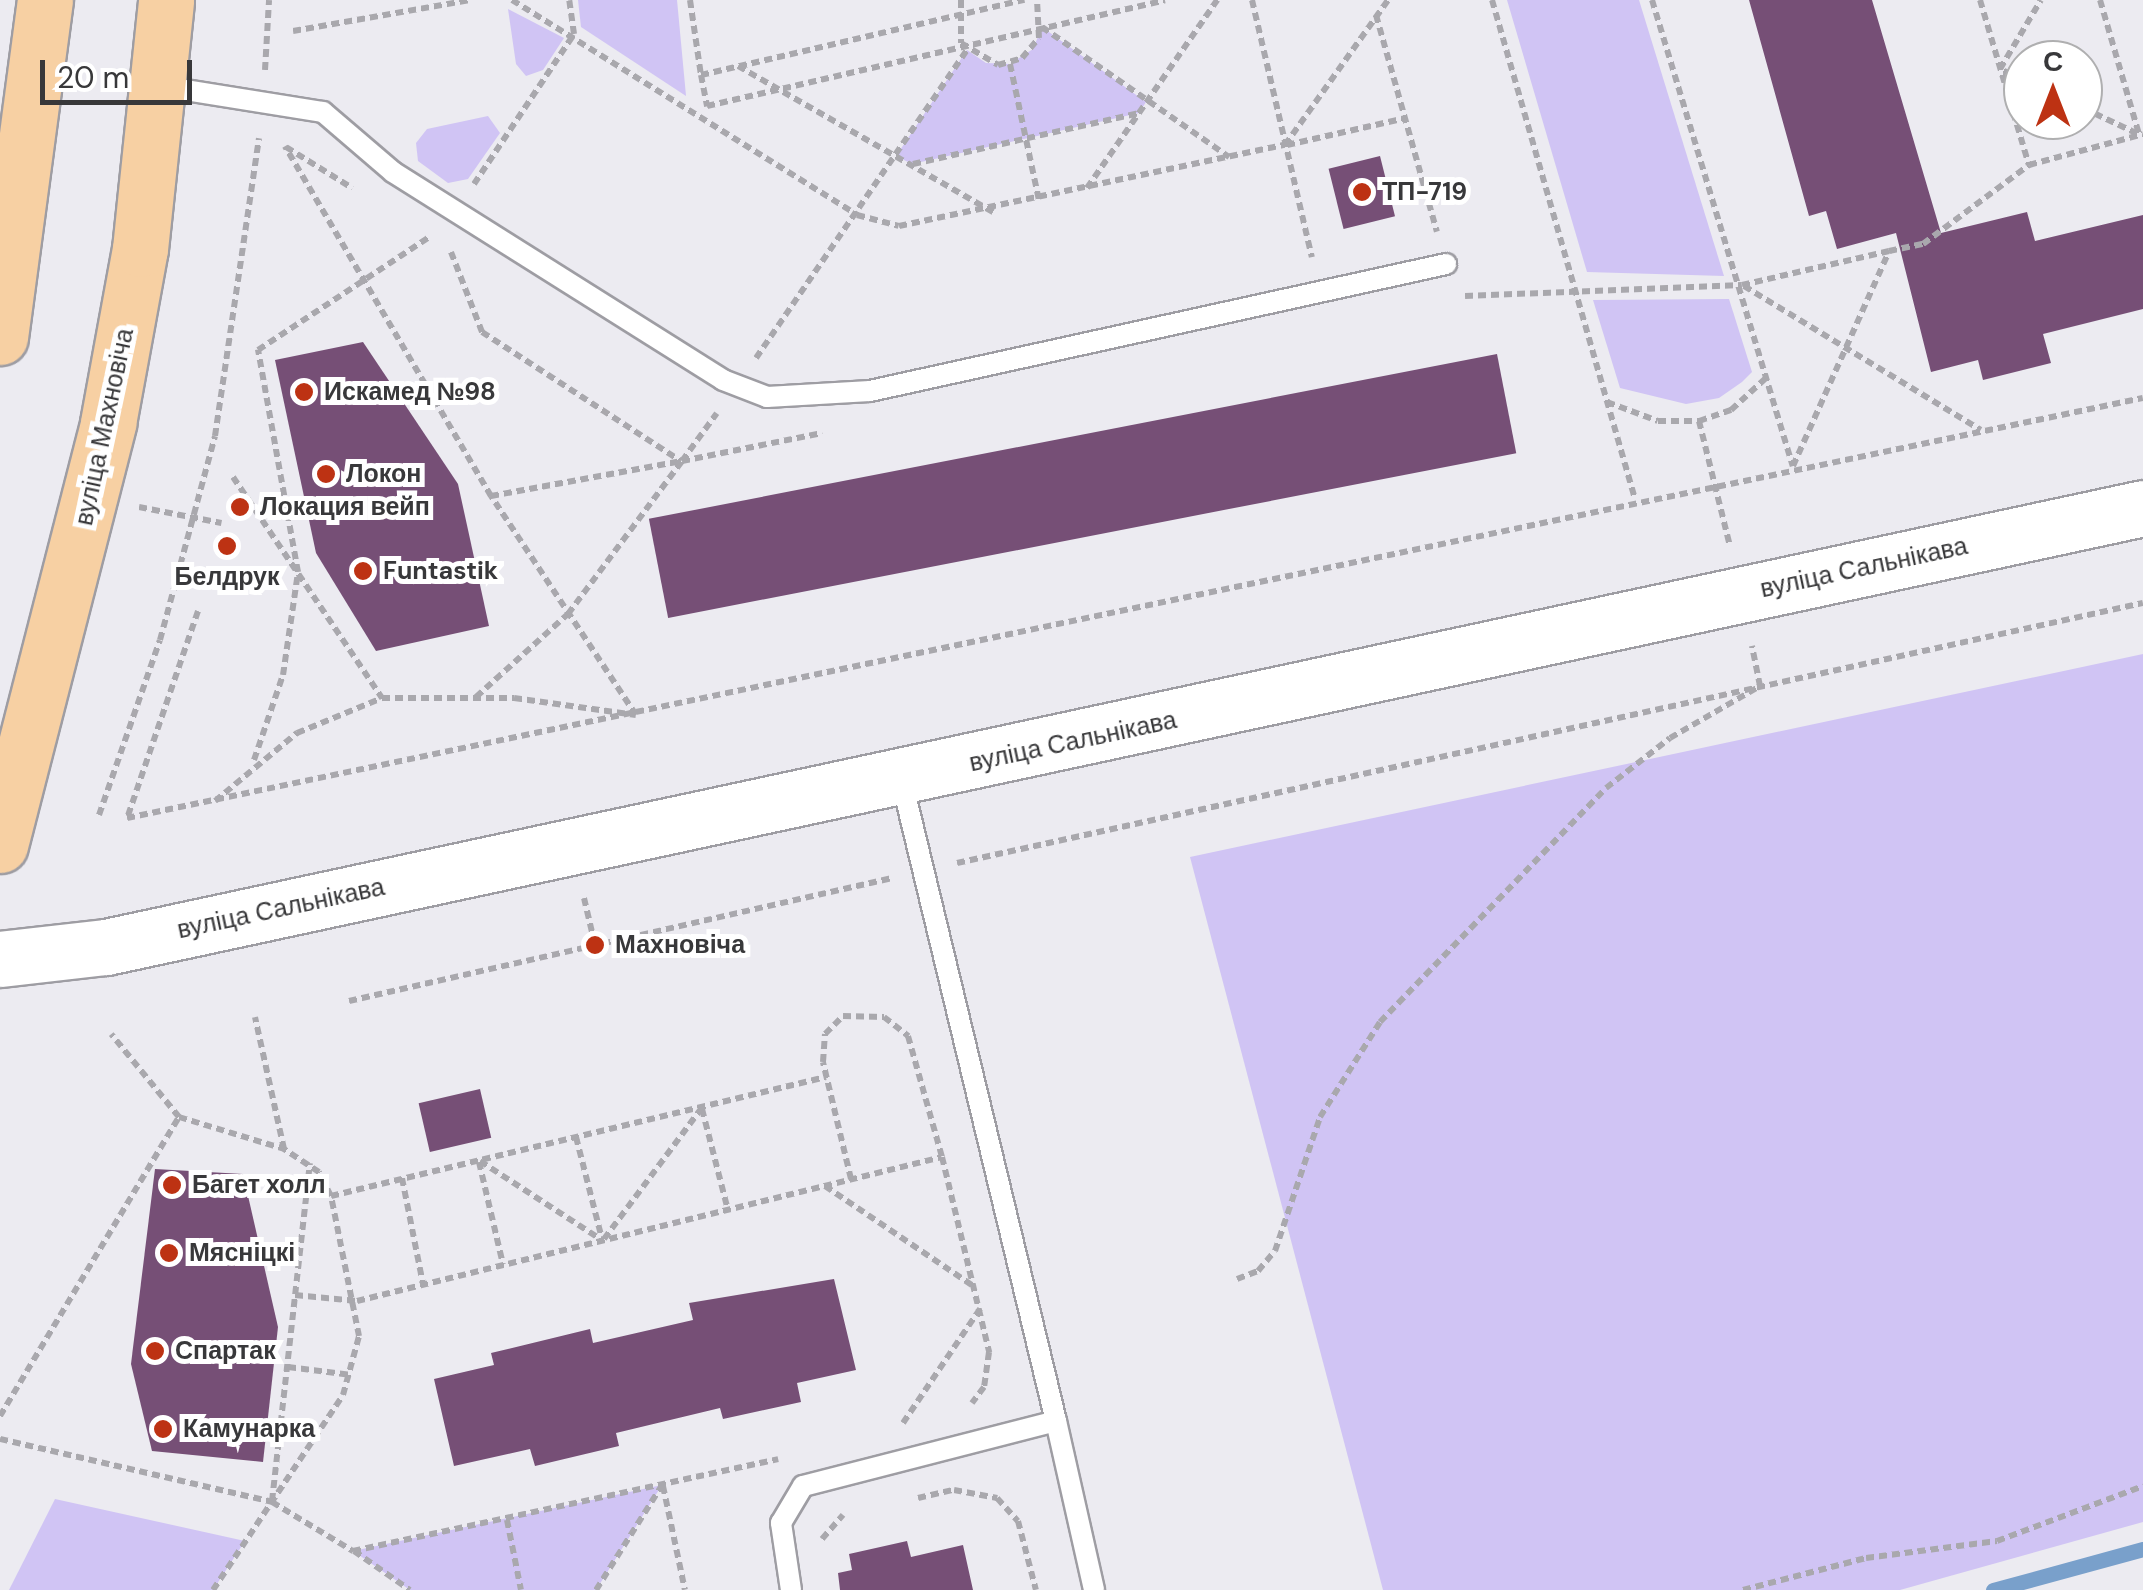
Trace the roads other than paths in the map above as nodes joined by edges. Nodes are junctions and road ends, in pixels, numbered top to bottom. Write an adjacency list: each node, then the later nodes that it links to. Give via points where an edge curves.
1 (45, 0): 5 (main road)
2 (166, 0): 3 (main road, вуліца Махновіча)
3 (160, 86): 4 (lane, via 323,112 393,172 736,387 825,398); 8 (main road, вуліца Махновіча, via 128,320 92,498)
4 (1446, 264)
5 (2, 314)
6 (2143, 508): 7 (street, вуліца Сальнікава)
7 (901, 778): 9 (street, вуліца Сальнікава, via 106,947); 10 (lane)
8 (0, 845)
9 (0, 959)
10 (1056, 1421): 11 (lane, via 802,1486 781,1523); 12 (lane)
11 (791, 1590)
12 (1094, 1590)

